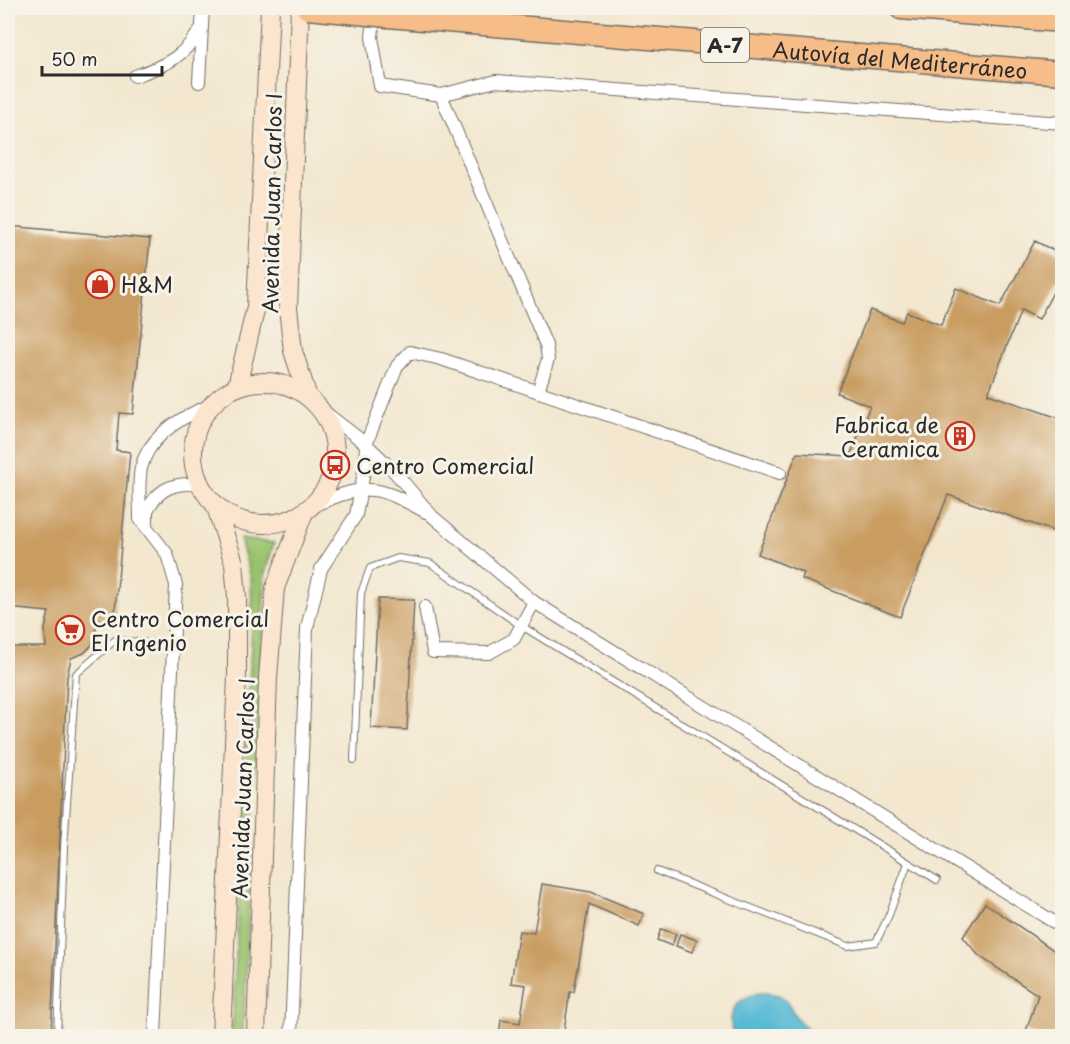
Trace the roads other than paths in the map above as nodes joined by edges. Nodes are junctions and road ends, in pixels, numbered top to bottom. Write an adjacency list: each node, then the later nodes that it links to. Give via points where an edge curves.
1 (203, 8): 8 (street)
2 (270, 8): 14 (street, Avenida Juan Carlos I, via 256,307)
3 (300, 8): 16 (street, Avenida Juan Carlos I, via 288,308 293,351)
4 (308, 8): 6 (highway, Autovía del Mediterráneo / A-7, bridge)
5 (901, 8): 7 (highway)
6 (381, 12): 9 (highway, Autovía del Mediterráneo / A-7); 12 (street, via 372,37 380,86)
7 (1062, 21)
8 (202, 27): 10 (street, via 190,46 168,64); 11 (street)
9 (1062, 73)
10 (135, 76)
11 (199, 82)
12 (441, 95): 13 (street, via 496,81); 15 (street, via 546,345 548,359)
13 (1062, 123)
14 (237, 386): 16 (street, via 271,382); 17 (street)
15 (538, 392): 19 (street, via 410,352 397,366); 20 (street)
16 (308, 397): 18 (street)
17 (211, 405): 23 (street, via 202,418 193,446 196,474); 26 (street, via 183,416 155,442 141,468 140,519)
18 (322, 410): 19 (street); 24 (street, via 334,437 335,465 327,488)
19 (366, 444): 22 (street); 25 (street)
20 (780, 473)
21 (189, 484): 26 (street, via 162,490 154,498 147,510)
22 (359, 488): 24 (street); 25 (street, via 392,494); 40 (street, via 356,515 321,569 308,628)
23 (215, 504): 24 (street, via 228,514 254,523 277,523); 38 (street, Avenida Juan Carlos I, via 234,562 237,597)
24 (308, 509): 39 (street, Avenida Juan Carlos I, via 275,588)
25 (432, 516): 27 (street)
26 (153, 537): 30 (street, via 167,554 176,585)
27 (534, 602): 29 (street); 35 (street)
28 (425, 607): 29 (street, via 433,652 489,653 514,639)
29 (520, 625): 31 (lane, via 430,562 398,558 370,568 361,593); 32 (lane)
30 (173, 645): 36 (lane, via 116,640 76,674); 37 (street)
31 (354, 760)
32 (908, 862): 33 (lane, via 876,942 848,946); 34 (lane)
33 (657, 871)
34 (937, 880)
35 (1062, 927)
36 (57, 1036)
37 (155, 1036)
38 (221, 1036)
39 (255, 1036)
40 (291, 1036)

